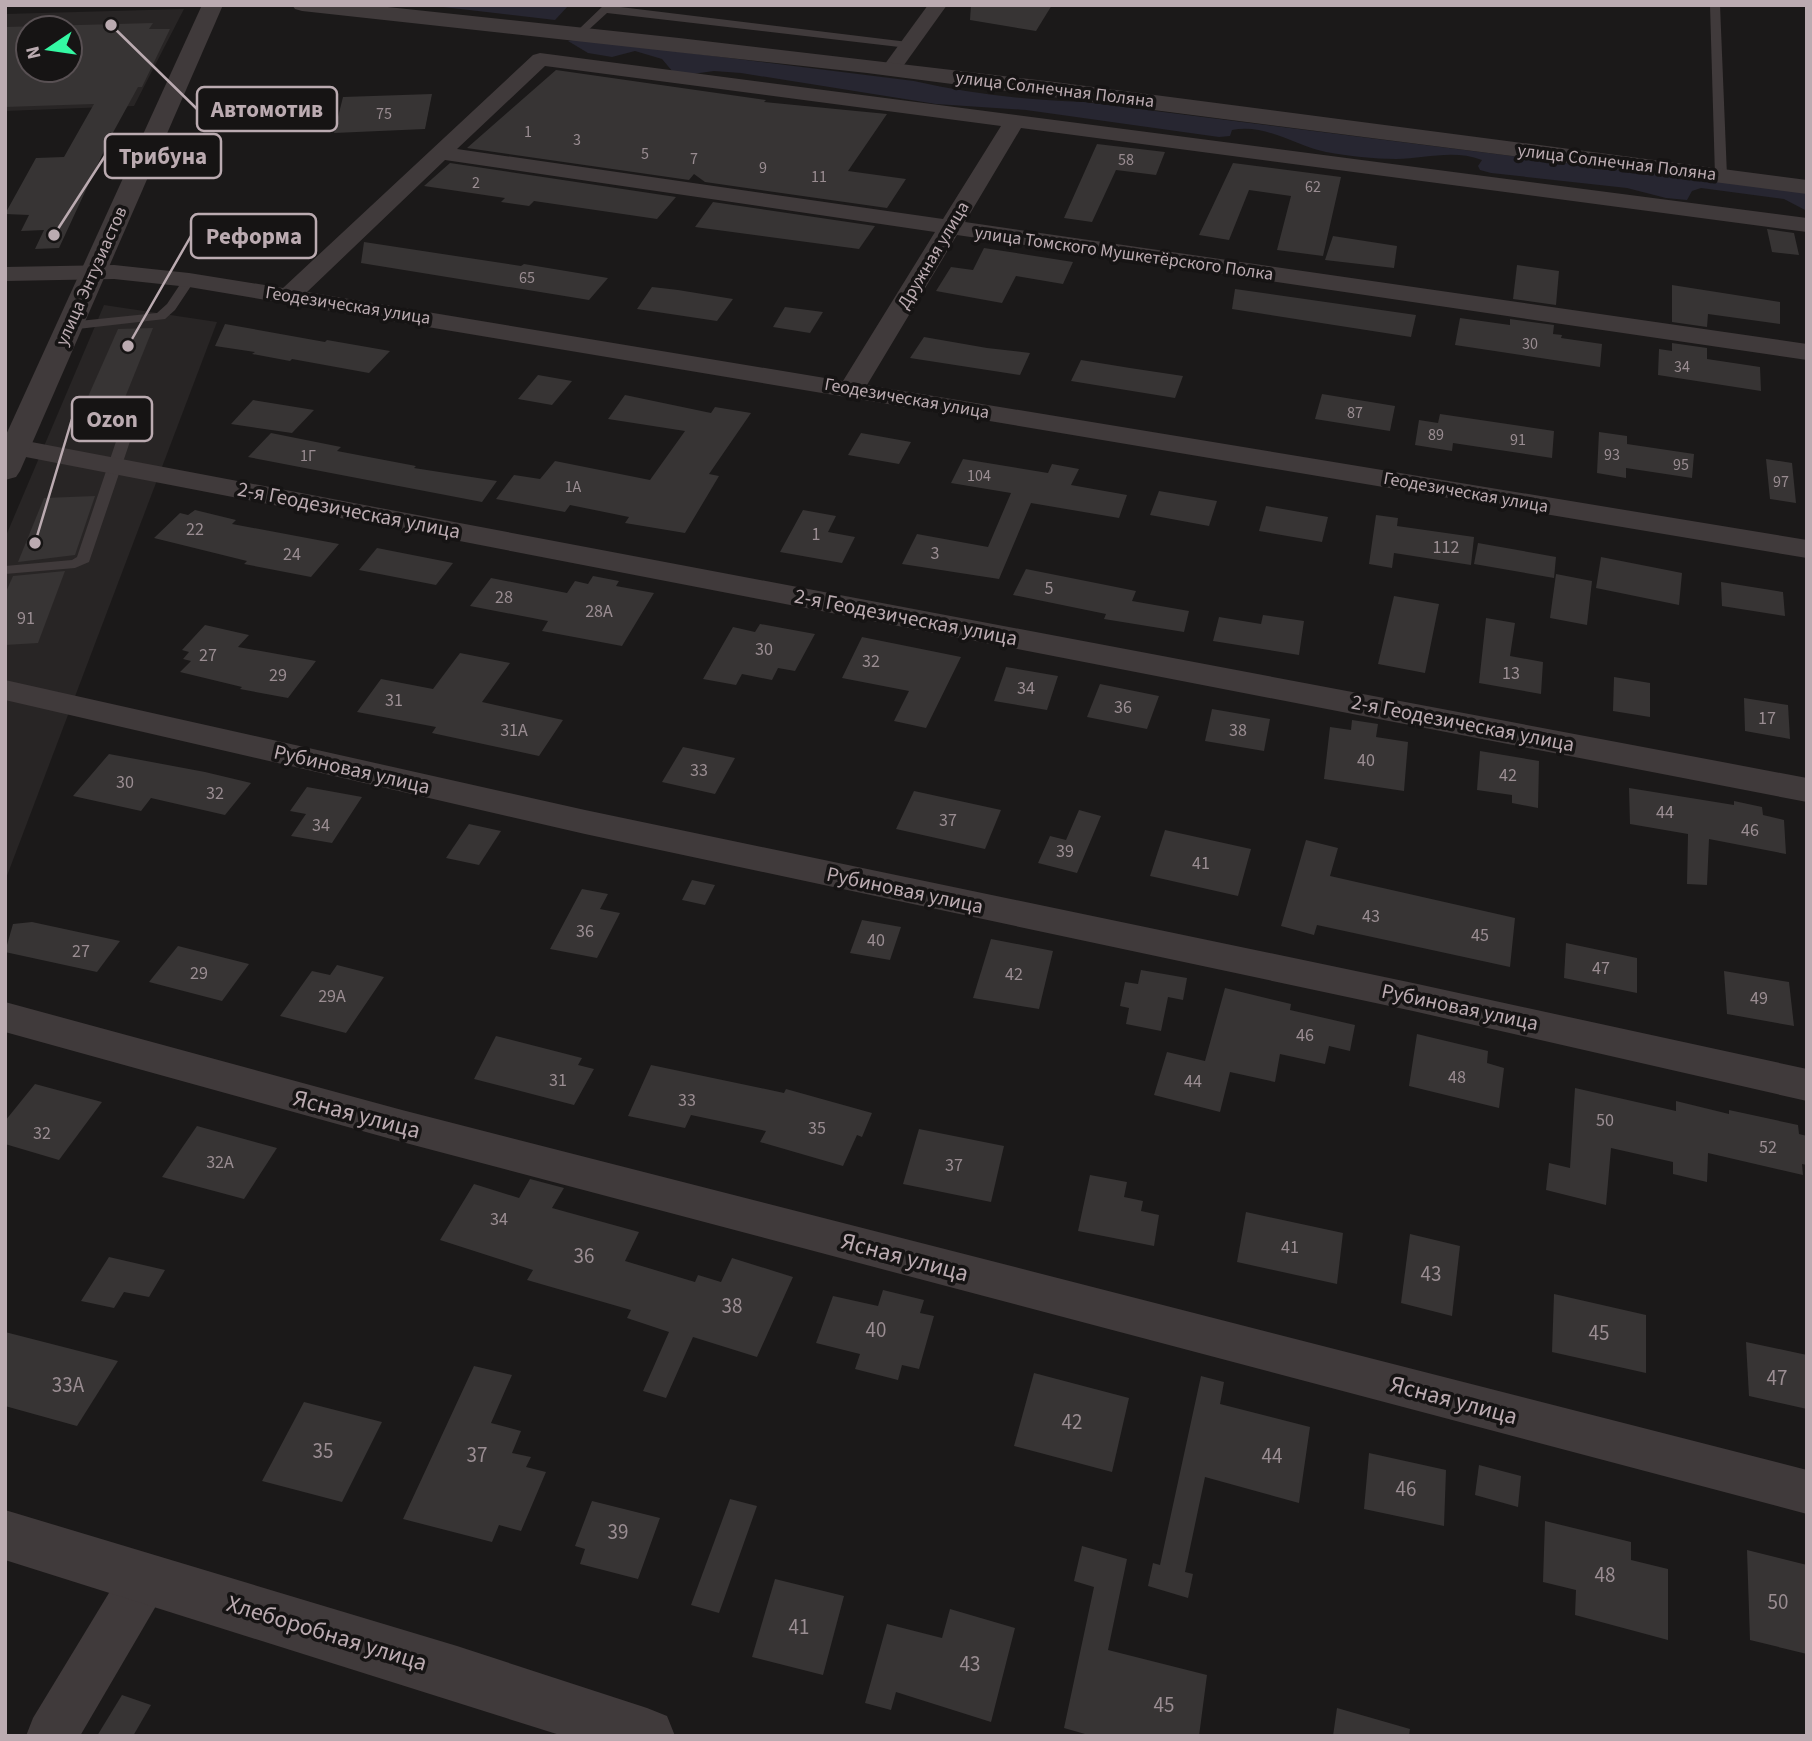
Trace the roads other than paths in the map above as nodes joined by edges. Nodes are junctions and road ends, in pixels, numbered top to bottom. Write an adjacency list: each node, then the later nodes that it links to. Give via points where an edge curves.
1 (213, 5): 15 (street, улица Энтузиастов)
2 (938, 5): 7 (street)
3 (1715, 5): 11 (lane)
4 (312, 6): 6 (street, улица Солнечная Поляна)
5 (608, 7): 6 (lane); 7 (lane)
6 (581, 32): 8 (street, улица Солнечная Поляна)
7 (908, 45): 8 (street)
8 (892, 68): 11 (street, улица Солнечная Поляна)
9 (1014, 122): 10 (street, улица Солнечная Поляна, via 540,60); 13 (street, улица Солнечная Поляна); 14 (street, Дружная улица)
10 (441, 153): 14 (street, улица Томского Мушкетёрского Полка); 18 (street)
11 (1721, 176): 12 (street, улица Солнечная Поляна)
12 (1807, 187)
13 (1807, 226)
14 (948, 228): 20 (street, улица Томского Мушкетёрского Полка); 21 (street, Дружная улица)
15 (92, 272): 16 (street, Геодезическая улица); 17 (street, Геодезическая улица); 19 (street, улица Энтузиастов)
16 (5, 274)
17 (189, 279): 18 (street, Геодезическая улица); 19 (lane, via 161,316)
18 (289, 296): 21 (street, Геодезическая улица)
19 (69, 326): 23 (street, улица Энтузиастов)
20 (1807, 352)
21 (852, 388): 25 (street, Геодезическая улица)
22 (133, 412): 24 (lane)
23 (9, 455): 24 (street, 2-я Геодезическая улица)
24 (115, 465): 26 (lane, via 81,562); 28 (street, 2-я Геодезическая улица)
25 (1807, 549)
26 (5, 570)
27 (5, 690): 30 (street, Рубиновая улица, via 584,822)
28 (1807, 790)
29 (5, 1017): 31 (street, Ясная улица, via 402,1126)
30 (1807, 1085)
31 (1807, 1492)
32 (5, 1535): 33 (street, Хлеборобная улица)
33 (146, 1577): 34 (street); 35 (street, Хлеборобная улица)
34 (51, 1736)
35 (647, 1736)

